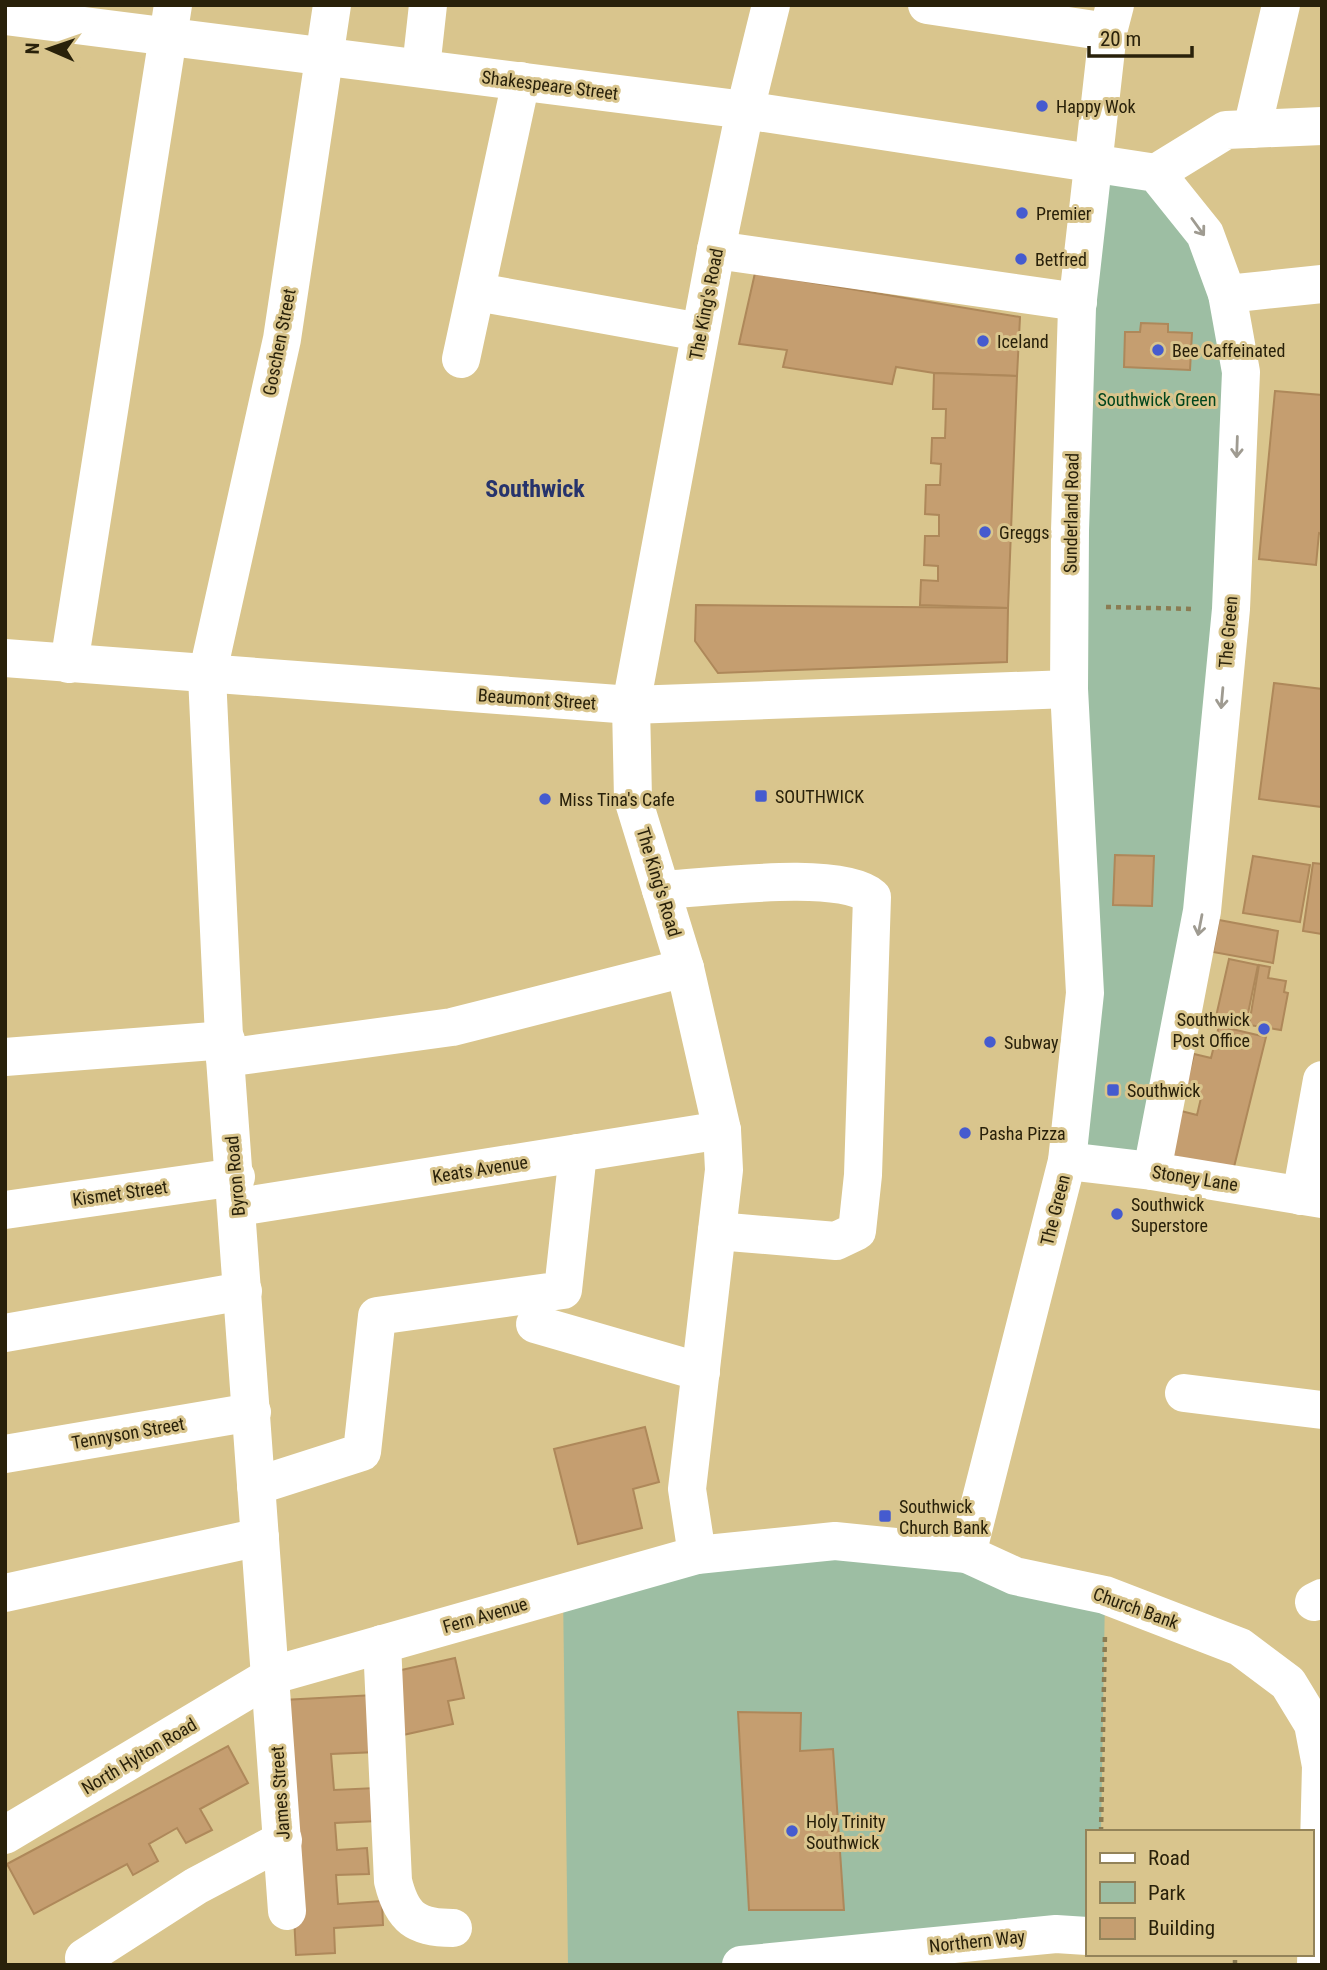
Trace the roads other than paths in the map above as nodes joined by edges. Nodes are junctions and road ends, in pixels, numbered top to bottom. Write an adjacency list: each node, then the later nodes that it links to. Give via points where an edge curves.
1 (332, 5): 9 (street, Goschen Street)
2 (428, 5): 10 (street)
3 (771, 5): 12 (street, The King's Road)
4 (927, 5): 7 (street)
5 (1281, 5): 14 (street)
6 (5, 16): 8 (street, Shakespeare Street)
7 (1112, 19): 15 (street, Sunderland Road)
8 (171, 21): 9 (street, Shakespeare Street); 25 (street)
9 (325, 57): 10 (street, Shakespeare Street); 26 (street, Goschen Street, via 282,338)
10 (421, 68): 11 (street, Shakespeare Street)
11 (521, 81): 12 (street, Shakespeare Street); 19 (street)
12 (745, 110): 15 (street, Shakespeare Street); 17 (street, The King's Road)
13 (1322, 127): 14 (street)
14 (1252, 129): 16 (street, via 1226,130)
15 (1093, 166): 16 (street); 21 (street, Sunderland Road)
16 (1156, 173): 20 (street, The Green, one-way to 20, via 1205,234)
17 (716, 250): 21 (street); 22 (street, The King's Road)
18 (1322, 284): 20 (street)
19 (477, 292): 22 (street); 23 (street)
20 (1227, 294): 38 (street, The Green, one-way to 38, via 1241,372 1231,609 1202,911)
21 (1078, 302): 27 (street, Sunderland Road)
22 (700, 332): 28 (street, The King's Road)
23 (461, 359)
24 (5, 658): 25 (street, Beaumont Street)
25 (69, 664): 26 (street, Beaumont Street)
26 (207, 676): 28 (street, Beaumont Street); 32 (street, Byron Road)
27 (1069, 689): 28 (street, Beaumont Street); 29 (street, Sunderland Road)
28 (631, 705): 30 (street, The King's Road, via 633,799)
29 (1080, 858): 37 (street, The Green, via 1085,993)
30 (661, 890): 31 (street, The King's Road); 42 (street, via 822,881 862,887 872,897 864,1161 857,1231 836,1241)
31 (685, 968): 32 (street, via 452,1027); 35 (street, The King's Road)
32 (226, 1049): 33 (street); 39 (street, Byron Road)
33 (5, 1056)
34 (1322, 1080): 40 (street)
35 (722, 1130): 36 (street, Keats Avenue); 42 (street, The King's Road, via 724,1170)
36 (578, 1153): 39 (street, Keats Avenue); 51 (street, via 563,1290 377,1316 362,1452)
37 (1067, 1161): 38 (street, Stoney Lane); 53 (street, The Green)
38 (1152, 1171): 40 (street, Stoney Lane)
39 (237, 1192): 41 (street, Kismet Street); 43 (street, Byron Road)
40 (1311, 1197)
41 (5, 1210)
42 (717, 1231): 46 (street, The King's Road)
43 (243, 1292): 45 (street); 49 (street, Byron Road)
44 (535, 1324): 46 (street)
45 (5, 1333)
46 (701, 1372): 54 (street, The King's Road, via 687,1489)
47 (1184, 1393): 48 (street)
48 (1322, 1410)
49 (252, 1412): 50 (street, Tennyson Street); 51 (street, Byron Road)
50 (5, 1454)
51 (256, 1486): 52 (street, Byron Road)
52 (260, 1537): 55 (street); 57 (street, Byron Road)
53 (967, 1554): 54 (street, Church Bank, via 835,1541); 58 (street, Church Bank, via 1015,1576 1105,1595 1240,1647 1288,1683)
54 (697, 1555): 56 (street, Fern Avenue)
55 (5, 1593)
56 (382, 1644): 57 (street, Fern Avenue); 62 (street, via 397,1900 417,1922)
57 (273, 1675): 59 (street, North Hylton Road); 60 (street, James Street)
58 (1317, 1722): 64 (street, Church Bank, via 1321,1766)
59 (5, 1835)
60 (283, 1840): 61 (street, James Street); 65 (street, via 196,1886)
61 (288, 1912)
62 (453, 1928)
63 (1086, 1936): 66 (street, Northern Way, via 1056,1934)
64 (1317, 1956)
65 (84, 1958)
66 (741, 1965)

